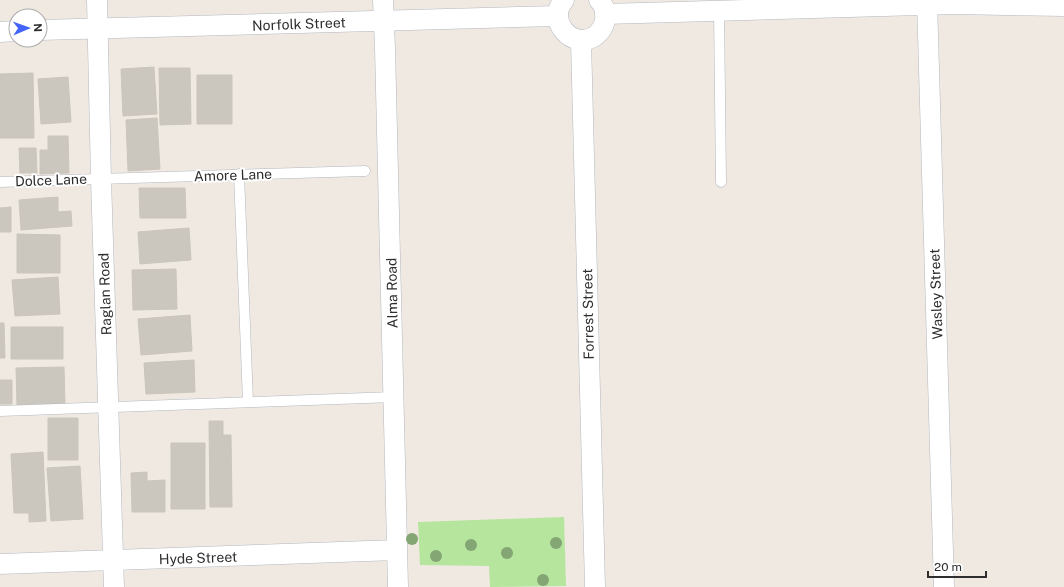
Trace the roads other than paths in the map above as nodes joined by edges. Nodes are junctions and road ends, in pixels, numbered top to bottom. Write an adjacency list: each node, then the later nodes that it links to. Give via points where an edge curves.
1 (97, 0): 10 (street, Raglan Road)
2 (383, 0): 9 (street, Alma Road)
3 (927, 2): 4 (street); 5 (street); 28 (street, Wasley Street)
4 (746, 5): 8 (street)
5 (1064, 6)
6 (602, 7): 8 (street); 12 (street, via 604,24 599,32 591,38)
7 (561, 8): 9 (street, Norfolk Street); 12 (street, via 560,28 569,37)
8 (719, 11): 17 (lane)
9 (384, 21): 10 (street, Norfolk Street); 18 (street, Alma Road)
10 (98, 29): 11 (street, Norfolk Street); 15 (street, Raglan Road)
11 (48, 30)
12 (581, 40): 27 (street, Forrest Street)
13 (366, 171): 14 (lane, Amore Lane)
14 (240, 174): 15 (lane, Amore Lane); 19 (lane)
15 (101, 179): 16 (lane, Dolce Lane); 20 (street, Raglan Road)
16 (0, 182)
17 (721, 182)
18 (394, 397): 19 (lane); 22 (street, Alma Road)
19 (248, 402): 20 (lane)
20 (108, 407): 21 (lane); 23 (street, Raglan Road)
21 (0, 411)
22 (397, 550): 23 (street, Hyde Street); 26 (street, Alma Road)
23 (113, 561): 24 (street, Hyde Street); 25 (street, Raglan Road)
24 (0, 564)
25 (114, 587)
26 (398, 587)
27 (595, 587)
28 (944, 587)

